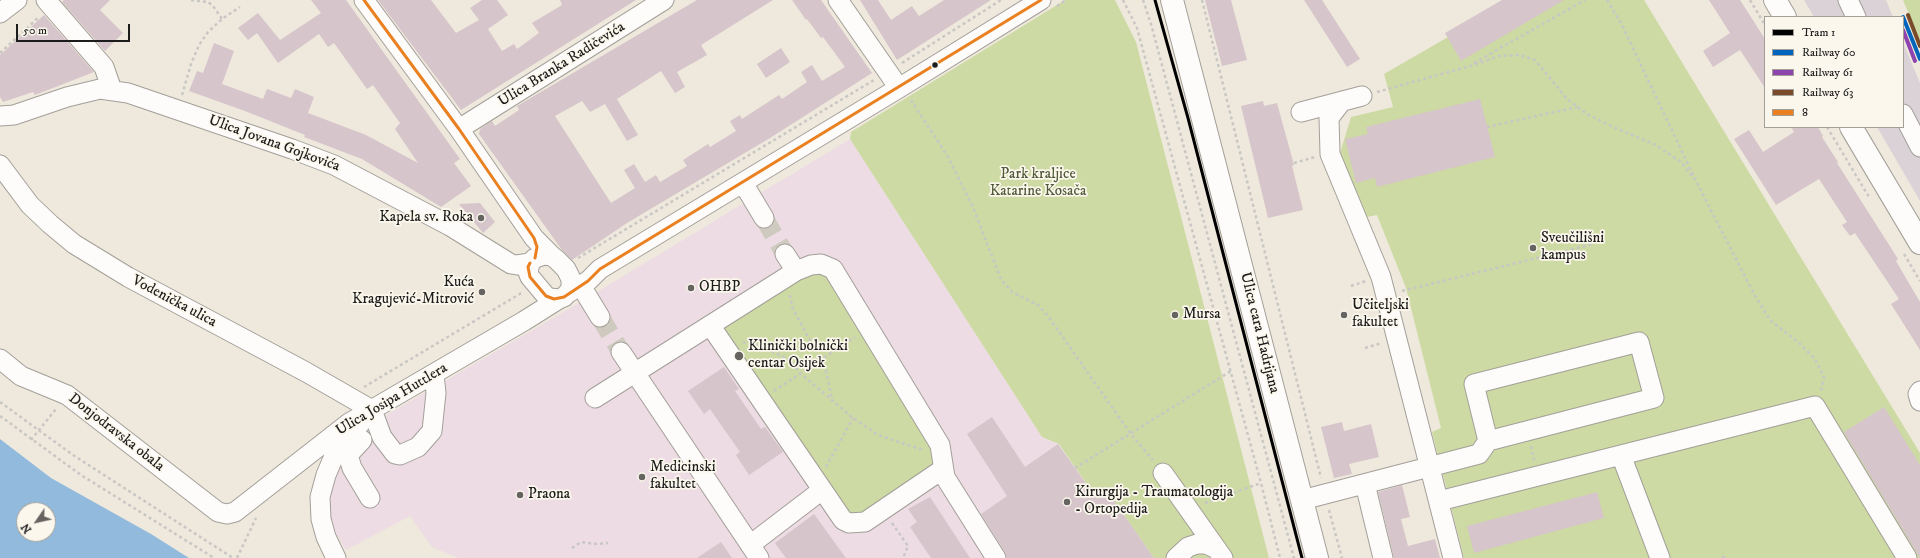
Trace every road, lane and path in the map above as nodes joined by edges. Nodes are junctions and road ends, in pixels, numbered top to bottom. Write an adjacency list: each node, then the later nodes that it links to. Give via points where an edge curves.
1 (17, 0): 18 (street)
2 (191, 0): 21 (path, via 208,2)
3 (364, 0): 36 (street)
4 (664, 0): 36 (street, Ulica Branka Radičevića)
5 (838, 0): 26 (street)
6 (1041, 0): 26 (street)
7 (1123, 0): 61 (path, via 1137,28)
8 (1143, 0): 111 (path)
9 (1172, 0): 93 (main road, Ulica cara Hadrijana)
10 (1202, 0): 91 (path)
11 (1585, 0): 24 (path)
12 (1607, 0): 41 (path, via 1621,23)
13 (1750, 0): 22 (path)
14 (1775, 0): 19 (main road)
15 (1848, 0): 20 (street)
16 (48, 3): 23 (path); 25 (street, via 104,66)
17 (240, 7): 21 (path)
18 (0, 13)
19 (1784, 16)
20 (1856, 16)
21 (222, 20): 30 (path, via 208,32 199,45)
22 (1764, 23)
23 (0, 53)
24 (1474, 63)
25 (112, 90): 30 (street, Ulica Jovana Gojkovića); 32 (street, Ulica Jovana Gojkovića, via 100,89 14,115)
26 (905, 94): 42 (street, Ulica Josipa Huttlera); 79 (path, via 948,157 972,205 1001,279 1012,292 1038,305 1048,316)
27 (1362, 96): 28 (street); 29 (path, via 1499,56 1520,54 1535,60 1568,100)
28 (1342, 101): 31 (street); 38 (street, via 1329,118)
29 (1577, 106): 34 (path); 41 (path, via 1614,127 1656,145 1681,162)
30 (178, 109): 47 (street, Ulica Jovana Gojkovića, via 334,165 450,226 511,264 517,265)
31 (1301, 112)
32 (0, 116)
33 (1904, 116): 37 (street)
34 (1487, 127)
35 (1852, 128): 44 (main road)
36 (459, 129): 47 (street, via 534,238)
37 (1920, 147)
38 (1330, 154): 39 (path); 53 (street)
39 (1294, 163)
40 (0, 165): 72 (street, Vodenička ulica, via 30,205 74,244 128,277)
41 (1696, 181): 71 (path, via 1755,296 1771,320 1815,359 1824,378)
42 (743, 183): 43 (street); 49 (street, Ulica Josipa Huttlera)
43 (764, 218)
44 (1920, 243)
45 (1594, 244): 53 (path)
46 (785, 254): 50 (street)
47 (539, 259): 48 (street); 51 (street, via 528,272)
48 (566, 269): 49 (street, Ulica Josipa Huttlera, via 578,273); 52 (street, via 572,284)
49 (600, 269): 52 (street, Ulica Josipa Huttlera)
50 (792, 274): 56 (street, via 811,265 821,264 833,269); 57 (street); 60 (path, via 792,307)
51 (527, 287): 52 (street, via 550,298); 55 (street, Ulica Josipa Huttlera, via 539,296)
52 (569, 293): 54 (street); 55 (street, Ulica Josipa Huttlera)
53 (1386, 295): 84 (street)
54 (600, 317)
55 (524, 322): 63 (street, Ulica Josipa Huttlera)
56 (868, 328): 60 (path); 83 (street, via 940,445)
57 (714, 331): 62 (path, via 761,346 790,360); 64 (street); 67 (street)
58 (621, 352): 64 (street)
59 (0, 360): 97 (street, Donjodravska obala, via 21,376 68,394 218,512)
60 (820, 360): 62 (path); 68 (path, via 826,370)
61 (1231, 371): 79 (path); 88 (path)
62 (800, 373): 67 (path); 68 (path)
63 (434, 374): 72 (street, Ulica Josipa Huttlera); 76 (street, via 436,392 432,431 418,446 400,455 395,454)
64 (634, 374): 66 (street); 101 (street)
65 (1920, 390): 69 (street)
66 (595, 398)
67 (760, 400): 90 (street)
68 (832, 400): 75 (path)
69 (1920, 401)
70 (0, 402): 77 (path)
71 (1816, 406): 82 (street); 117 (street)
72 (372, 410): 76 (street); 97 (street, Ulica Josipa Huttlera, via 349,423 235,512); 106 (street, via 334,456 320,497 324,531)
73 (52, 413): 77 (path)
74 (0, 416): 80 (path)
75 (853, 418): 83 (path, via 878,435); 90 (path)
76 (378, 428): 92 (street, via 348,454 352,468)
77 (38, 431): 80 (path); 104 (path)
78 (1527, 431): 81 (street); 81 (street, via 1654,398 1640,342 1474,384); 87 (path)
79 (1130, 433): 85 (path); 86 (path)
80 (31, 440): 103 (path, via 81,475)
81 (1488, 441): 84 (street, via 1479,454)
82 (1621, 455): 87 (street); 116 (street)
83 (943, 463): 96 (street); 108 (street, via 949,485)
84 (1431, 466): 89 (street); 94 (street)
85 (1075, 468)
86 (1163, 473): 95 (street)
87 (1538, 476): 94 (street)
88 (1261, 483): 95 (path); 110 (path)
89 (1365, 484): 91 (street); 114 (street)
90 (820, 486): 96 (street, via 843,520 849,523 865,522); 101 (street)
91 (1325, 495): 93 (street); 113 (path)
92 (370, 498)
93 (1302, 500): 112 (main road, Ulica cara Hadrijana)
94 (1439, 501): 115 (street)
95 (1188, 509): 102 (street)
96 (883, 510): 107 (path, via 908,546)
97 (227, 514)
98 (257, 516): 105 (path)
99 (608, 543): 100 (path, via 581,542)
100 (572, 548)
101 (754, 551)
102 (1219, 553): 109 (street, via 1206,544 1197,544 1188,546)
103 (214, 558)
104 (232, 558)
105 (237, 558)
106 (336, 558)
107 (903, 558)
108 (996, 558)
109 (1176, 558)
110 (1280, 558)
111 (1294, 558)
112 (1318, 558)
113 (1342, 558)
114 (1383, 558)
115 (1453, 558)
116 (1660, 558)
117 (1907, 558)

